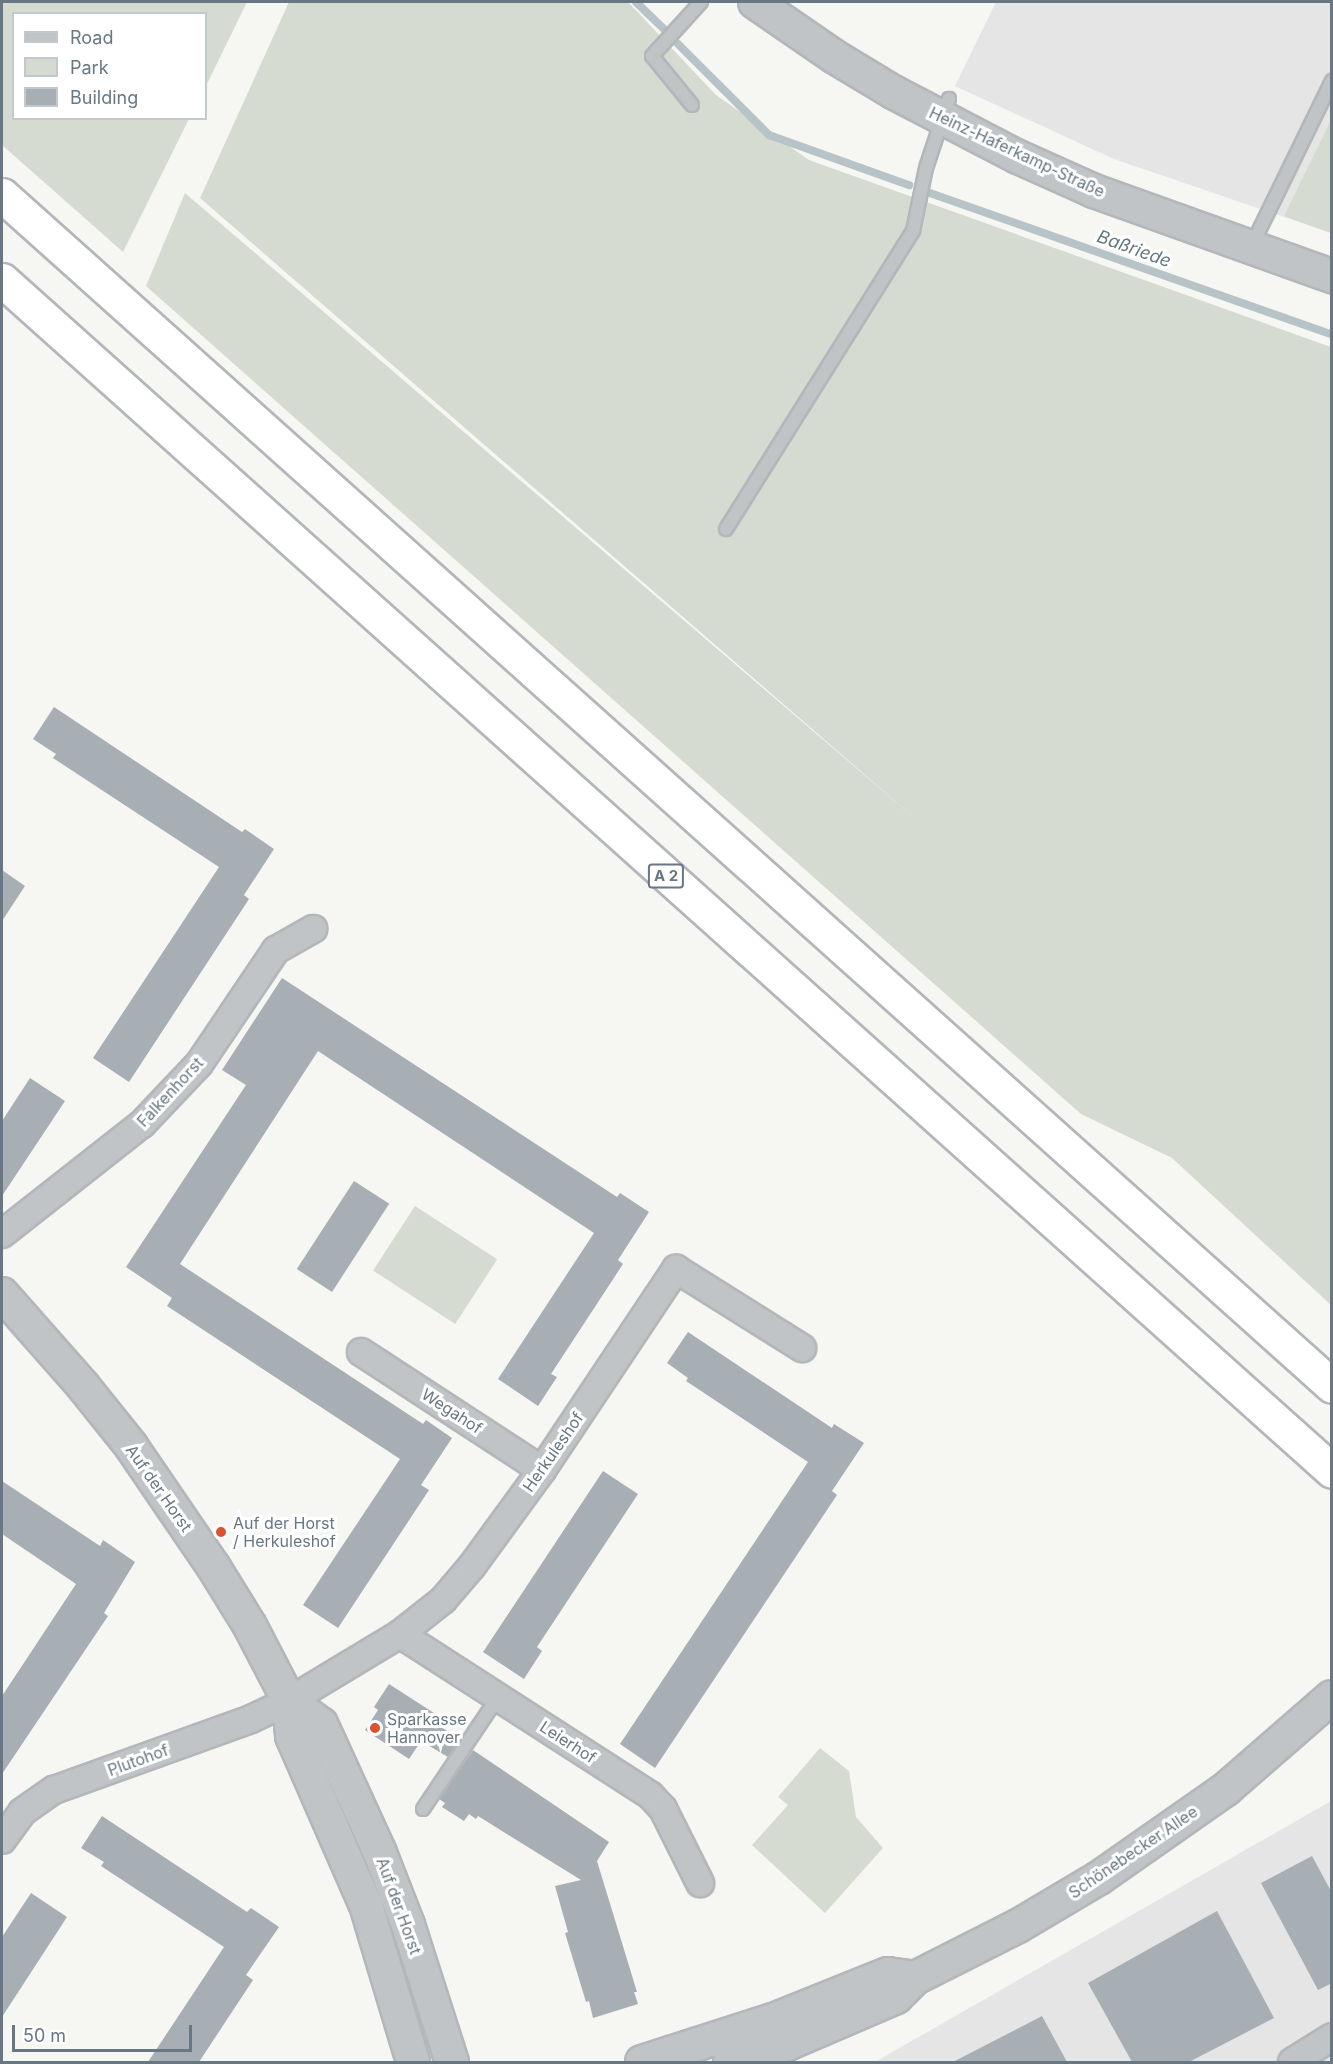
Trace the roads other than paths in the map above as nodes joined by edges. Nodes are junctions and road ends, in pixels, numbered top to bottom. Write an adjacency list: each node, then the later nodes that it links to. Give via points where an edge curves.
1 (701, 2): 4 (lane, via 652,56)
2 (755, 2): 5 (street, Heinz-Haferkamp-Straße, via 834,57)
3 (1332, 81): 7 (lane)
4 (692, 105)
5 (945, 108): 7 (street, Heinz-Haferkamp-Straße, via 1094,190); 10 (lane, via 926,168 914,231)
6 (2, 195): 16 (highway)
7 (1251, 248): 8 (street, Heinz-Haferkamp-Straße)
8 (1332, 276)
9 (2, 280): 18 (highway, A 2)
10 (726, 529)
11 (313, 929): 12 (street, Falkenhorst, via 276,950 199,1064 142,1124)
12 (2, 1234)
13 (2, 1294): 22 (street, Auf der Horst, via 131,1446 213,1566)
14 (802, 1348): 17 (street, Herkuleshof, via 676,1269)
15 (361, 1352): 17 (street, Wegahof)
16 (1332, 1386)
17 (542, 1470): 19 (street, Herkuleshof, via 443,1600)
18 (1332, 1471)
19 (400, 1634): 20 (street, Leierhof); 22 (street, Herkuleshof)
20 (498, 1697): 23 (lane); 25 (street, Leierhof, via 650,1795 663,1809)
21 (1332, 1697): 27 (street, Schönebecker Allee, via 1226,1789 1099,1878 1018,1926 915,1978 888,1974)
22 (289, 1701): 24 (street, Plutohof, via 54,1790 22,1812); 28 (street, Auf der Horst, via 292,1736 366,1905); 29 (street, Auf der Horst, via 321,1724 380,1853 408,1925)
23 (423, 1809)
24 (2, 1840)
25 (700, 1883)
26 (1332, 2037): 32 (street)
27 (786, 2042): 30 (street, Schönebecker Allee); 31 (street, Schönebecker Allee)
28 (413, 2062)
29 (452, 2062)
30 (642, 2062)
31 (730, 2062)
32 (1292, 2062)

